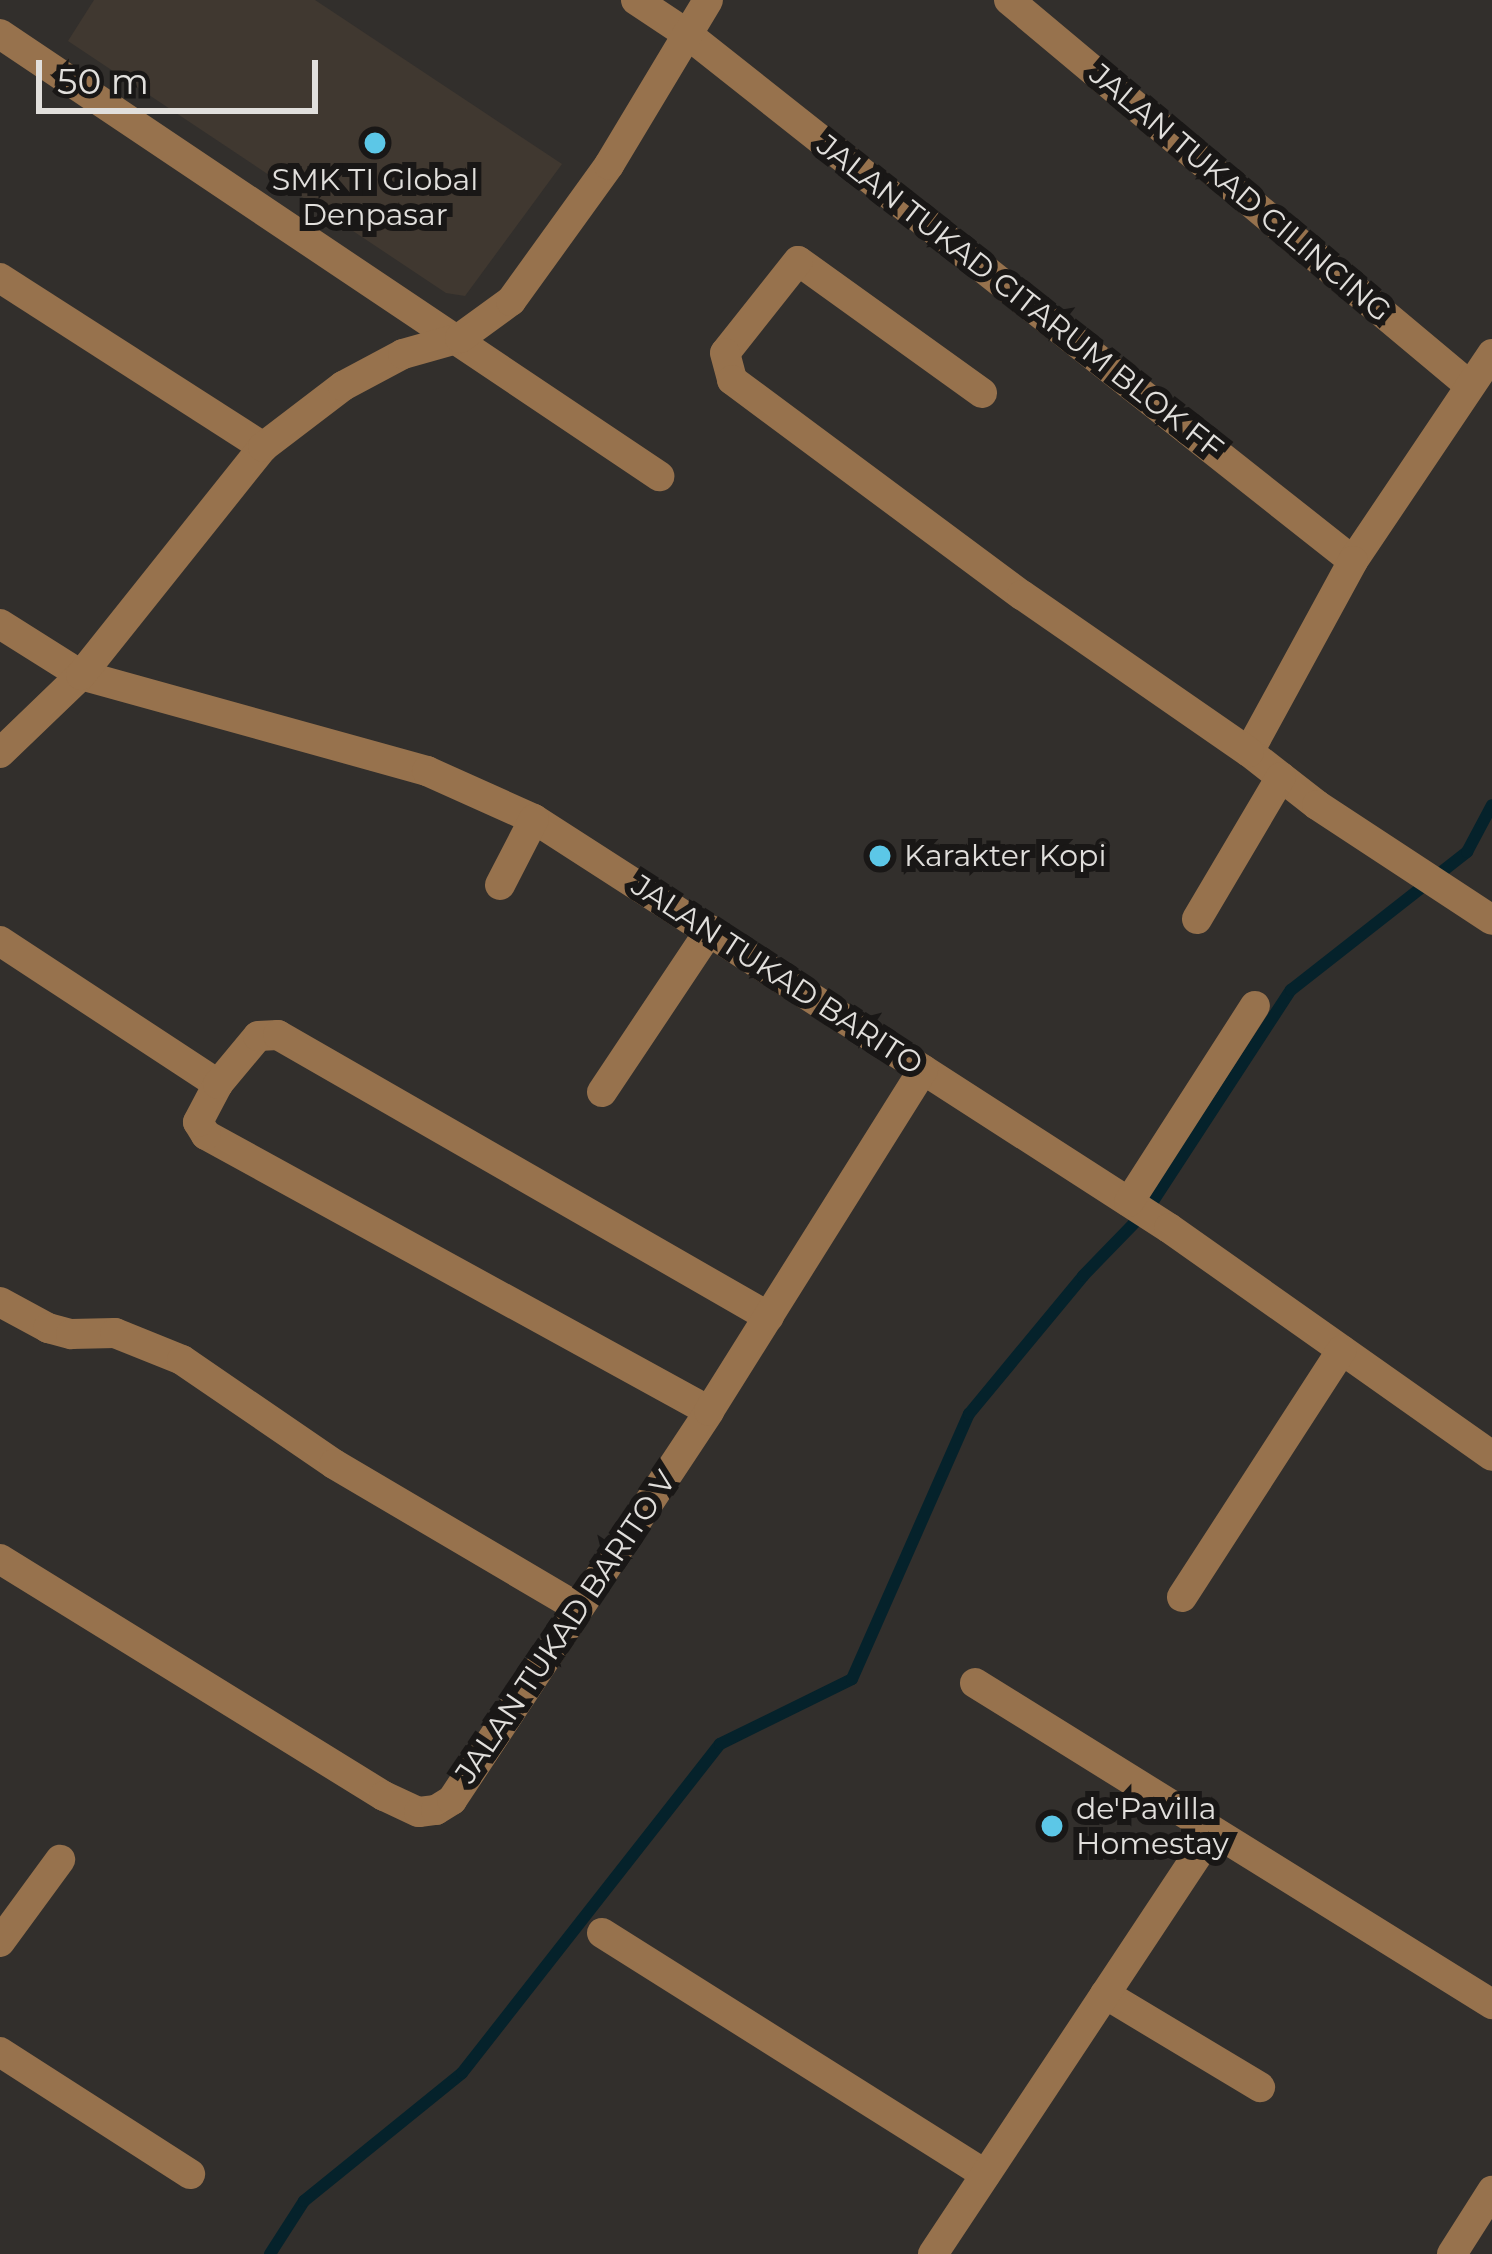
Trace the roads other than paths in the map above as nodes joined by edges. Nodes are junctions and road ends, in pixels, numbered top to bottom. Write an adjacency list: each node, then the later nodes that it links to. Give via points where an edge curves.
1 (636, 0): 5 (street, JALAN TUKAD CITARUM BLOK FF)
2 (708, 0): 5 (street)
3 (1009, 0): 9 (street, JALAN TUKAD CILINCING)
4 (0, 34): 7 (street)
5 (687, 34): 7 (street, via 555,245 511,301); 13 (street, JALAN TUKAD CITARUM BLOK FF)
6 (0, 278): 11 (street)
7 (460, 338): 11 (street, via 378,366); 12 (street)
8 (1492, 354): 9 (street)
9 (1470, 386): 13 (street)
10 (982, 393): 16 (street, via 798,261 725,353 732,380)
11 (263, 447): 15 (street)
12 (659, 476)
13 (1353, 560): 16 (street)
14 (0, 624): 15 (street, JALAN TUKAD BARITO)
15 (80, 675): 17 (street); 19 (street, JALAN TUKAD BARITO, via 428,771)
16 (1249, 752): 18 (street)
17 (0, 753)
18 (1281, 777): 21 (street); 22 (street)
19 (534, 819): 20 (street); 23 (street, JALAN TUKAD BARITO)
20 (500, 885)
21 (1197, 919)
22 (1492, 920)
23 (710, 930): 26 (street, JALAN TUKAD BARITO); 28 (street)
24 (0, 941): 27 (street)
25 (1255, 1006): 29 (street)
26 (923, 1070): 29 (street, JALAN TUKAD BARITO); 31 (street, JALAN TUKAD BARITO V)
27 (218, 1084): 31 (street, via 258,1036 278,1035); 33 (street, via 198,1122 206,1135)
28 (602, 1092)
29 (1133, 1205): 32 (street, JALAN TUKAD BARITO)
30 (0, 1302): 37 (street, via 48,1328 115,1333 182,1360 334,1464)
31 (769, 1317): 33 (street, JALAN TUKAD BARITO V)
32 (1342, 1350): 34 (street, JALAN TUKAD BARITO); 36 (street)
33 (709, 1412): 37 (street, JALAN TUKAD BARITO V)
34 (1492, 1456)
35 (0, 1558): 37 (street, JALAN TUKAD BARITO V, via 418,1812 452,1800)
36 (1182, 1597)
37 (578, 1608)
38 (975, 1683): 39 (street)
39 (1212, 1834): 43 (street); 44 (street)
40 (60, 1860): 42 (street)
41 (602, 1933): 48 (street)
42 (0, 1942)
43 (1105, 1994): 46 (street); 48 (street)
44 (1492, 2004)
45 (0, 2052): 47 (street)
46 (1260, 2087)
47 (190, 2174)
48 (985, 2174): 50 (street)
49 (1492, 2191): 51 (street)
50 (933, 2254)
51 (1452, 2254)

